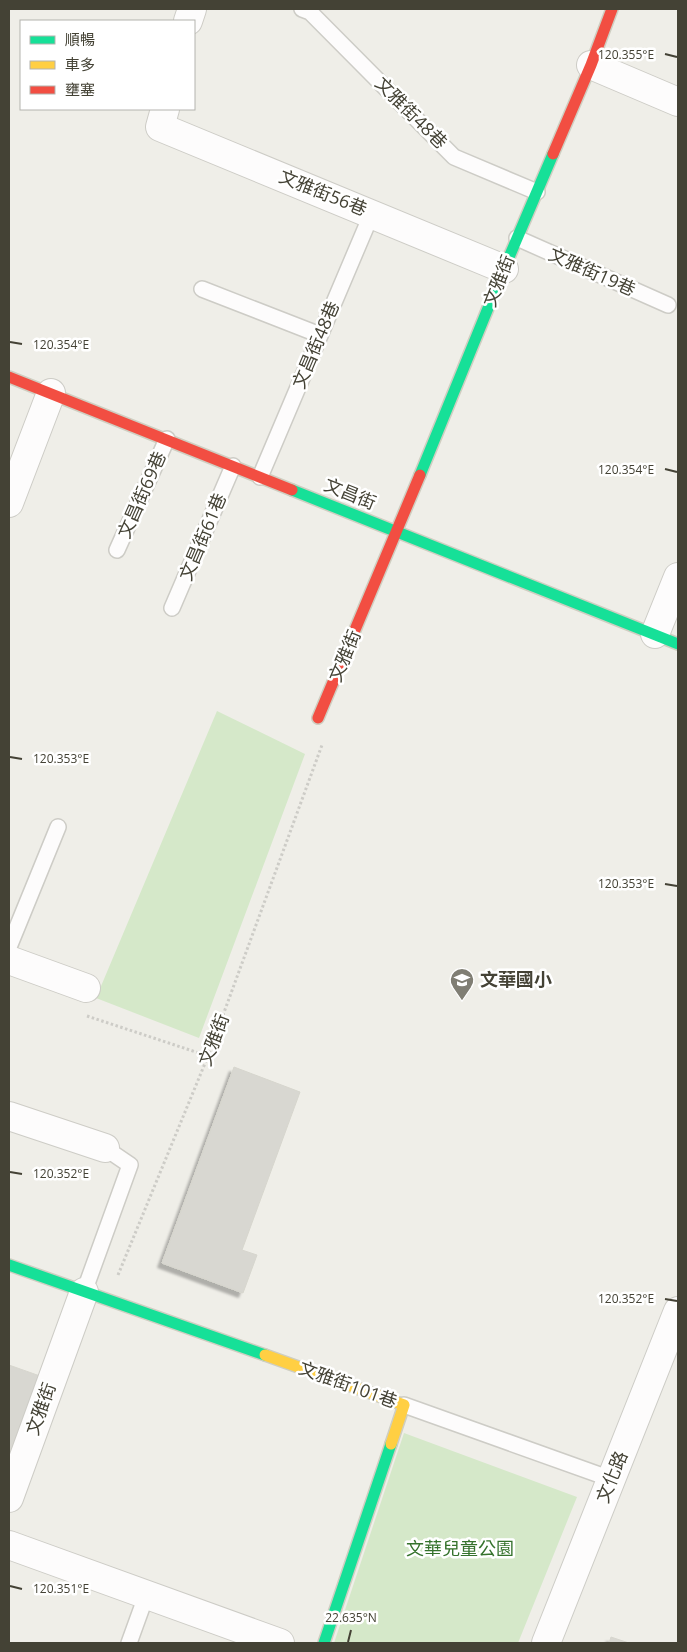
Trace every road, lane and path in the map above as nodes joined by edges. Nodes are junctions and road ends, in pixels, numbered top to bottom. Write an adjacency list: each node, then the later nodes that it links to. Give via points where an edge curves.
1 (302, 9): 6 (lane, 文雅街48巷, via 310,12 454,157)
2 (612, 9): 3 (street, 文雅街)
3 (591, 65): 4 (street); 6 (street, 文雅街)
4 (678, 102)
5 (165, 110): 7 (street, 文雅街56巷, via 160,127)
6 (536, 192): 8 (street, 文雅街)
7 (372, 213): 9 (street, 文雅街56巷); 12 (lane, 文昌街48巷)
8 (517, 238): 9 (street, 文雅街); 11 (lane, 文雅街19巷)
9 (504, 269): 19 (street, 文雅街)
10 (202, 289): 12 (lane)
11 (668, 306)
12 (320, 335): 17 (lane, 文昌街48巷)
13 (9, 376): 14 (street, 文昌街)
14 (51, 393): 15 (street, 文昌街); 18 (street)
15 (168, 439): 16 (street, 文昌街); 20 (lane, 文昌街69巷)
16 (233, 466): 17 (street, 文昌街); 22 (lane, 文昌街61巷)
17 (260, 477): 19 (street, 文昌街)
18 (9, 503)
19 (398, 532): 23 (street, 文昌街); 24 (street, 文雅街)
20 (117, 550)
21 (678, 577): 23 (street)
22 (172, 608)
23 (666, 639)
24 (318, 718): 29 (path, 文雅街, via 331,721)
25 (58, 828): 26 (lane)
26 (9, 947)
27 (9, 960): 28 (street)
28 (86, 988): 29 (path, via 86,1016)
29 (208, 1056): 33 (path, 文雅街)
30 (9, 1116): 31 (street)
31 (105, 1148): 33 (lane, via 130,1165)
32 (9, 1265): 33 (street, 文雅街101巷)
33 (96, 1296): 35 (street, 文雅街101巷); 37 (street, 文雅街)
34 (678, 1311): 36 (street, 文化路)
35 (404, 1405): 36 (lane, 文雅街101巷); 42 (street)
36 (611, 1479): 43 (street, 文化路)
37 (9, 1498)
38 (9, 1545): 39 (street)
39 (146, 1596): 40 (lane); 41 (street)
40 (129, 1643)
41 (280, 1643)
42 (324, 1643)
43 (546, 1643)

